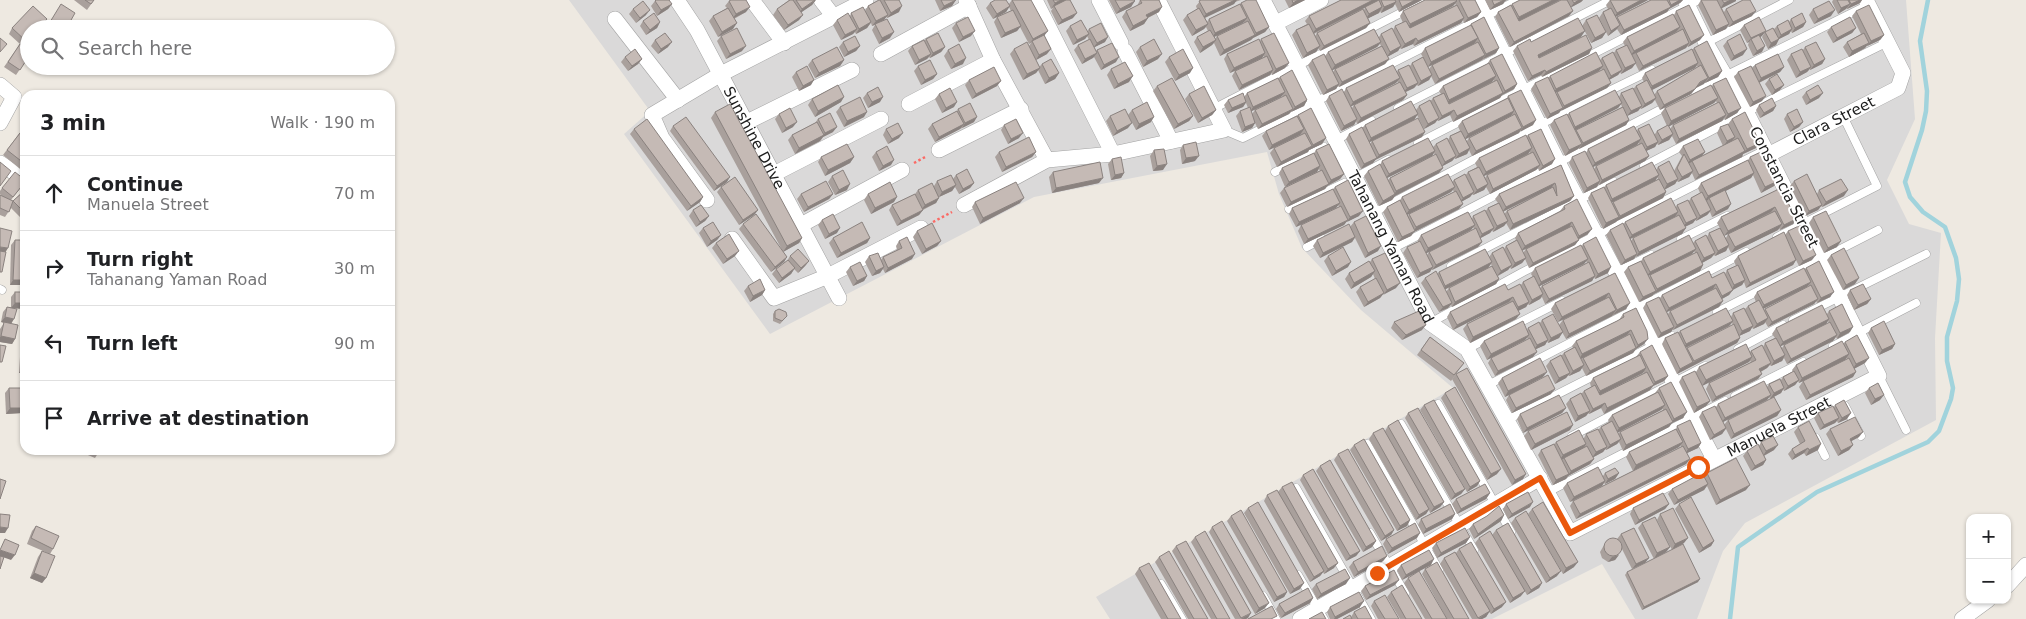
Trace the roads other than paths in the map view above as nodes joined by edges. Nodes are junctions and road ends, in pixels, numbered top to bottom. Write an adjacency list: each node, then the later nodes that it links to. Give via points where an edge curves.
1 (677, 0): 31 (street, Sunshine Drive)
2 (752, 0): 23 (street)
3 (821, 0): 19 (street)
4 (866, 0): 19 (street)
5 (1035, 0): 54 (street)
6 (1100, 0): 50 (street)
7 (1158, 0): 39 (street)
8 (1263, 0): 21 (street, Tahanang Yaman Road)
9 (1426, 0): 28 (lane)
10 (1477, 0): 18 (street)
11 (1518, 0): 18 (lane)
12 (1611, 0): 25 (lane)
13 (1789, 0): 24 (lane)
14 (1318, 1): 21 (street)
15 (1691, 2): 24 (street, Constancia Street); 34 (lane)
16 (968, 3): 26 (street); 27 (street)
17 (1867, 3): 22 (street); 32 (lane)
18 (1486, 16): 25 (street); 36 (lane)
19 (834, 17): 23 (street)
20 (615, 19): 35 (street)
21 (1276, 23): 28 (street, Tahanang Yaman Road)
22 (1888, 42): 41 (lane); 42 (street, Clara Street, via 1904,74 1898,88)
23 (784, 43): 31 (street)
24 (1702, 45): 32 (street, Constancia Street)
25 (1504, 53): 34 (street); 40 (lane)
26 (881, 54)
27 (993, 60): 37 (street); 38 (street)
28 (1298, 64): 36 (street, Tahanang Yaman Road); 39 (lane)
29 (1663, 65): 47 (lane)
30 (852, 70): 45 (street)
31 (721, 74): 35 (street); 45 (street, Sunshine Drive)
32 (1726, 75): 41 (street, Constancia Street); 57 (lane)
33 (0, 85): 46 (street, via 14,98)
34 (1523, 88): 47 (street); 52 (lane)
35 (678, 100): 66 (street, via 652,115 662,138)
36 (1317, 103): 48 (lane, via 1244,138); 49 (street, Tahanang Yaman Road)
37 (909, 104)
38 (1021, 109): 51 (street); 56 (street)
39 (1213, 109): 48 (street)
40 (1388, 113)
41 (1747, 113): 53 (street, Constancia Street); 61 (lane)
42 (1843, 116): 53 (street, Clara Street); 72 (lane, via 1878,186)
43 (1380, 117): 49 (lane)
44 (881, 119): 62 (street)
45 (747, 122): 62 (street, Sunshine Drive)
46 (0, 123)
47 (1541, 124): 57 (street); 71 (lane)
48 (1224, 130): 50 (street)
49 (1336, 140): 60 (lane); 64 (street, Tahanang Yaman Road)
50 (1171, 141): 54 (street)
51 (939, 150)
52 (1406, 150)
53 (1767, 152): 72 (street, Constancia Street, via 1780,189); 77 (lane)
54 (1113, 154): 56 (street)
55 (1398, 154): 64 (lane)
56 (1048, 160): 68 (street)
57 (1558, 162): 67 (street); 82 (lane)
58 (0, 163): 63 (street)
59 (902, 170): 73 (street)
60 (1274, 172)
61 (1632, 172)
62 (774, 174): 73 (street, Sunshine Drive)
63 (20, 177)
64 (1356, 177): 69 (lane); 71 (street, Tahanang Yaman Road)
65 (1624, 177): 67 (lane)
66 (707, 200)
67 (1580, 200): 77 (street); 87 (lane)
68 (964, 205)
69 (1290, 209)
70 (1731, 214): 80 (lane)
71 (1370, 215): 82 (street, Tahanang Yaman Road)
72 (1803, 224): 79 (lane); 86 (street, Constancia Street)
73 (801, 225): 89 (street, Sunshine Drive)
74 (921, 228): 89 (street)
75 (1878, 230): 86 (lane)
76 (1332, 234): 81 (lane)
77 (1598, 234): 88 (street); 96 (lane)
78 (732, 238): 89 (street, via 774,298)
79 (1768, 242)
80 (1670, 245)
81 (1307, 247)
82 (1392, 249): 96 (street, Tahanang Yaman Road, via 1416,285)
83 (1661, 250): 88 (lane)
84 (1750, 250): 94 (lane)
85 (1926, 254): 90 (lane)
86 (1820, 259): 90 (street, Constancia Street); 95 (lane)
87 (1444, 270)
88 (1613, 274): 94 (street)
89 (828, 276): 91 (street, Sunshine Drive)
90 (1840, 296): 98 (street, Constancia Street); 102 (lane)
91 (839, 298)
92 (1568, 298): 100 (lane)
93 (1916, 303): 98 (lane)
94 (1635, 308): 99 (street); 107 (lane)
95 (1707, 318)
96 (1430, 323): 100 (street, Tahanang Yaman Road)
97 (1681, 331): 99 (lane)
98 (1859, 334): 101 (lane); 105 (street, Constancia Street)
99 (1655, 345): 106 (street); 111 (lane)
100 (1467, 349): 107 (street, Tahanang Yaman Road)
101 (1824, 351)
102 (1726, 355)
103 (1815, 356): 110 (lane)
104 (1709, 364): 106 (lane)
105 (1879, 376): 108 (street, Manuela Street); 114 (lane)
106 (1674, 382): 110 (street); 116 (lane)
107 (1488, 385): 111 (street, Tahanang Yaman Road)
108 (1840, 396): 115 (lane); 119 (street, Manuela Street, via 1806,418)
109 (1438, 404): 123 (lane)
110 (1692, 418): 119 (street); 122 (lane)
111 (1508, 420): 120 (street, Tahanang Yaman Road, via 1534,457)
112 (1402, 424): 124 (lane)
113 (1813, 430): 118 (lane)
114 (1906, 430)
115 (1861, 436)
116 (1563, 440)
117 (1367, 444): 128 (lane)
118 (1826, 456)
119 (1714, 459): 126 (street, Manuela Street)
120 (1540, 478): 122 (street, Tahanang Yaman Road); 123 (street)
121 (1296, 488): 137 (lane)
122 (1548, 492): 126 (street, Tahanang Yaman Road)
123 (1495, 504): 124 (street); 127 (lane)
124 (1459, 524): 128 (street); 129 (lane)
125 (1366, 525): 132 (lane)
126 (1570, 533)
127 (1514, 537)
128 (1426, 547): 132 (street); 134 (lane)
129 (1478, 558)
130 (2026, 564): 135 (street)
131 (1293, 566): 140 (lane)
132 (1390, 567): 137 (street); 138 (lane)
133 (1158, 579): 141 (lane)
134 (1444, 579)
135 (2011, 581)
136 (1257, 586): 142 (lane)
137 (1352, 587): 140 (street); 144 (lane)
138 (1410, 602)
139 (1983, 604): 145 (street)
140 (1320, 614): 143 (street)
141 (1182, 619)
142 (1276, 619)
143 (1300, 619)
144 (1371, 619)
145 (1962, 619)

